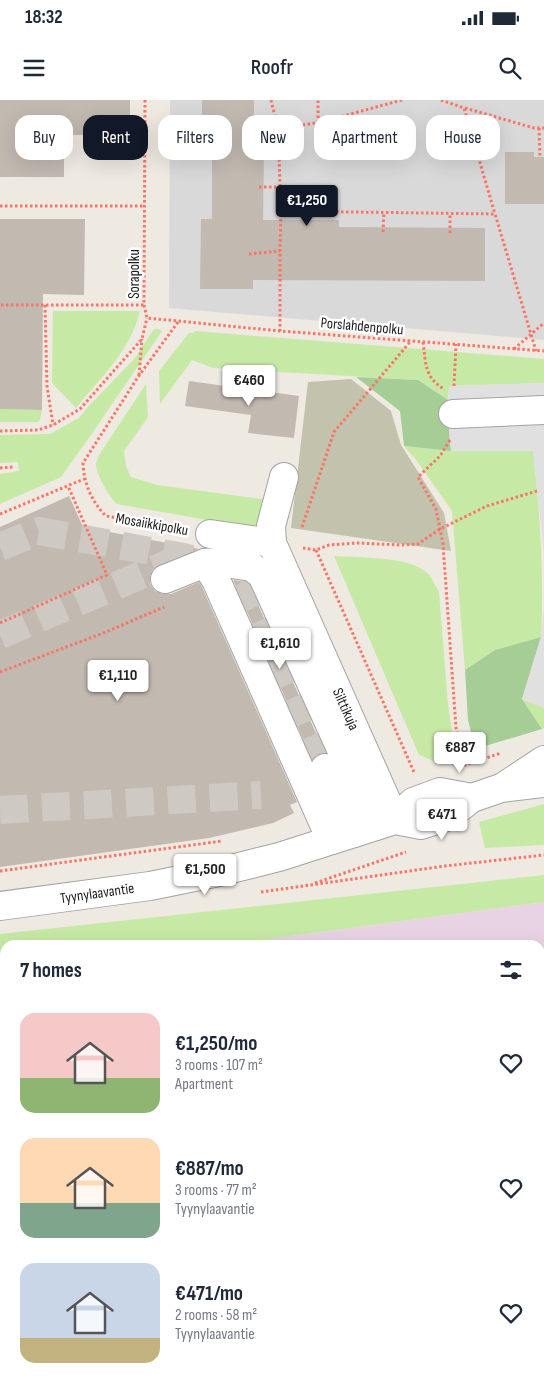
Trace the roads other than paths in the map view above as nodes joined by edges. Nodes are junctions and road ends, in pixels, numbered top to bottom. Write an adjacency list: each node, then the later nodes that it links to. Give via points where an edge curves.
1 (544, 410): 2 (street)
2 (453, 414)
3 (284, 478): 5 (street, via 271,526)
4 (210, 534): 5 (street, Mosaiikkipolku)
5 (272, 543): 12 (street, Silttikuja)
6 (205, 563): 7 (street); 12 (street); 12 (street, via 252,568 262,575)
7 (164, 579)
8 (544, 760): 11 (street, Tyynylaavantie)
9 (325, 768): 12 (street)
10 (544, 783): 11 (street, Tyynylaavantie)
11 (501, 788): 12 (street, Tyynylaavantie, via 472,798 449,816 421,825)
12 (364, 830): 13 (street, Tyynylaavantie, via 219,872 150,886)
13 (0, 906)

